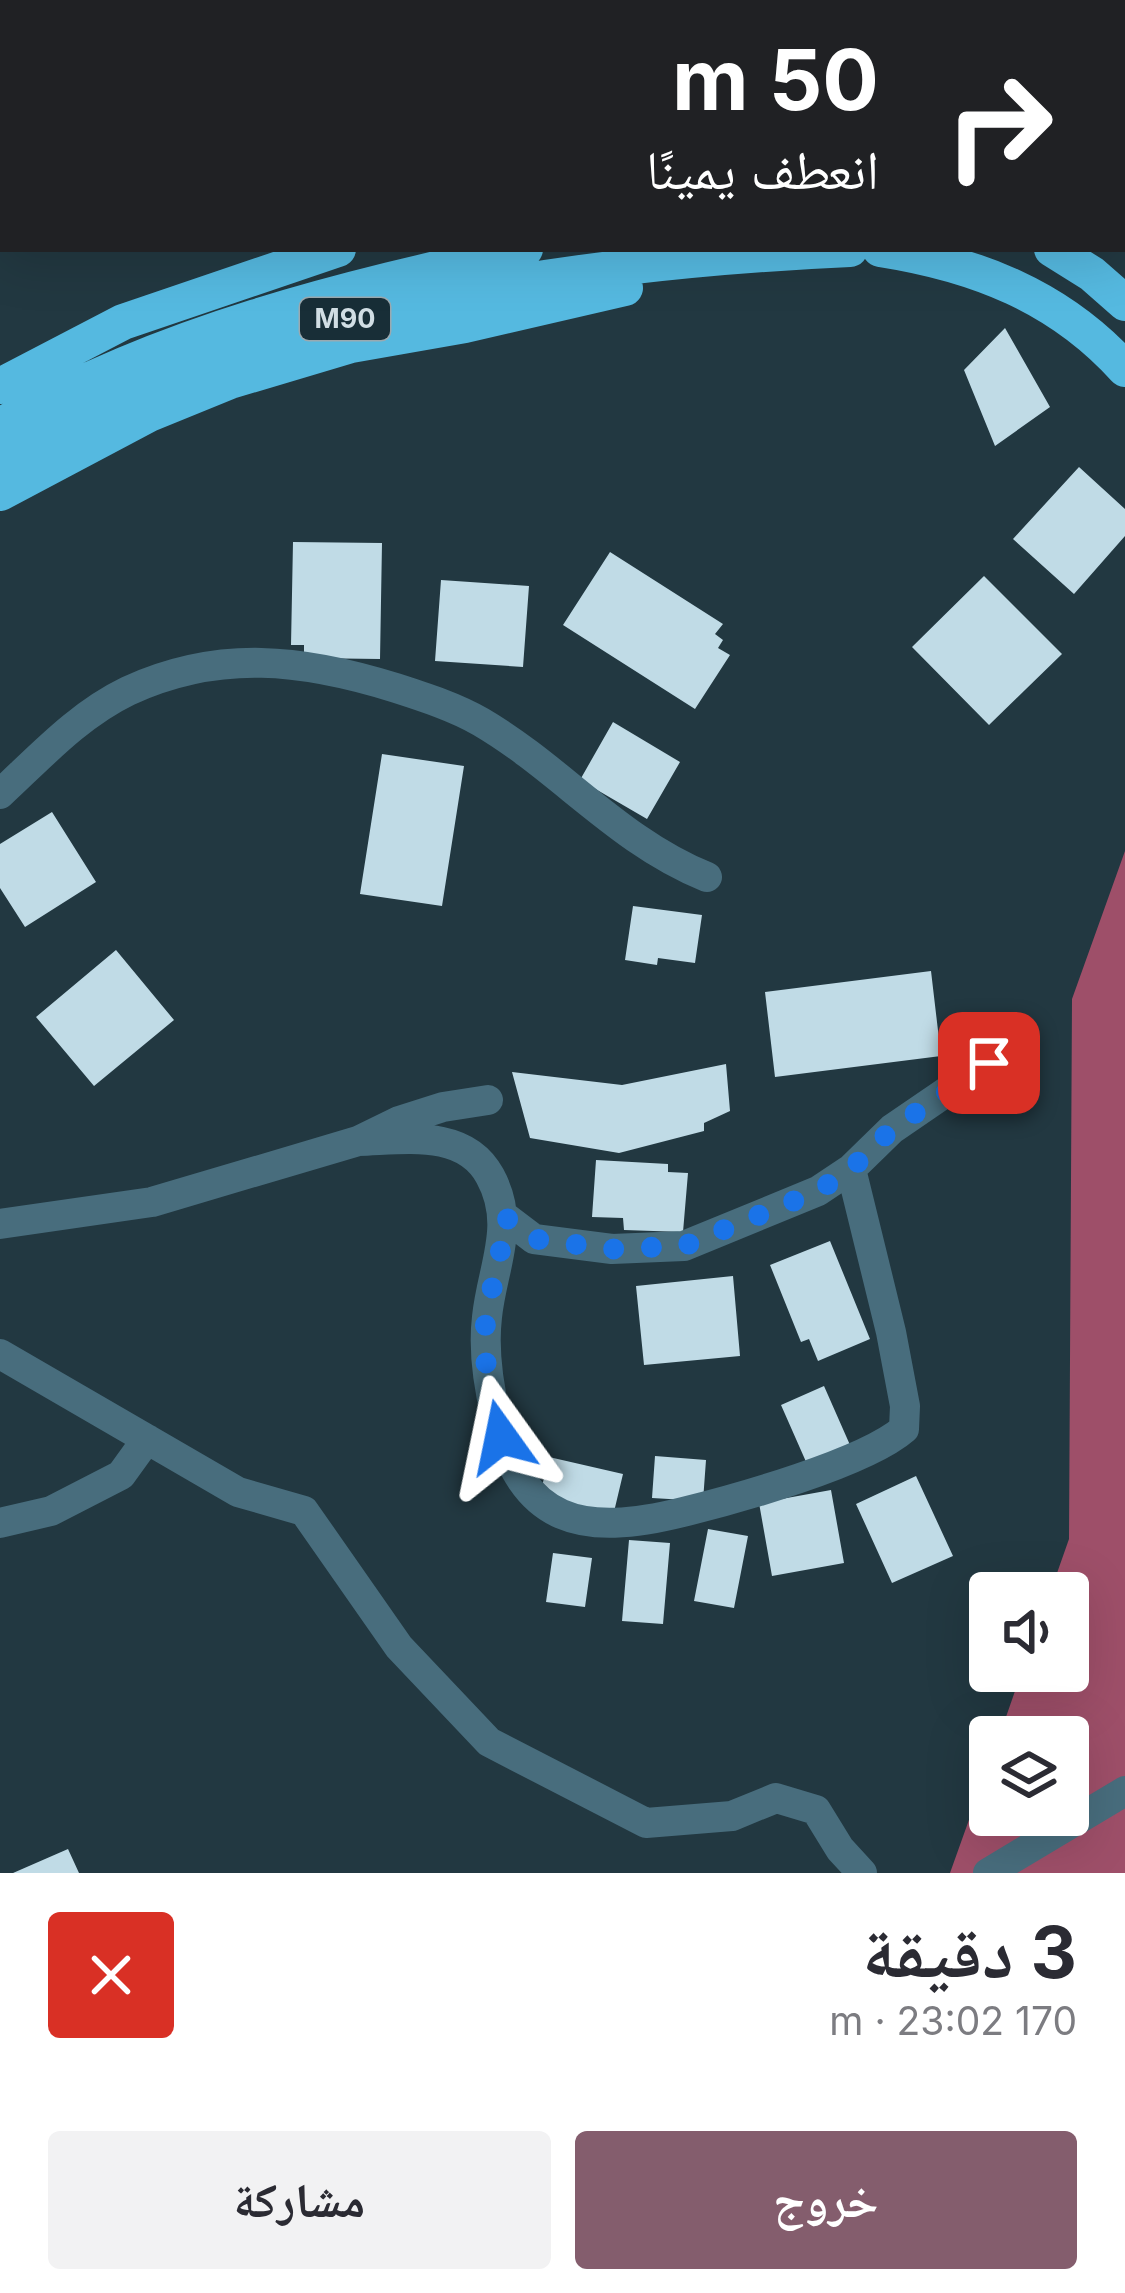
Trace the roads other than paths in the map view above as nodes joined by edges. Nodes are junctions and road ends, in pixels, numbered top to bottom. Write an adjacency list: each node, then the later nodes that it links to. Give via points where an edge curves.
1 (329, 252): 9 (highway, via 123,322)
2 (512, 252): 10 (highway, M90, via 303,301 161,347)
3 (809, 252): 6 (highway, M90)
4 (900, 252): 8 (highway, via 1004,280 1053,306)
5 (1057, 252): 7 (highway)
6 (714, 259): 11 (highway, M90, via 531,282 294,331 144,383); 12 (highway, via 591,297 350,345 230,381)
7 (1125, 303)
8 (1125, 369)
9 (0, 386)
10 (0, 426)
11 (0, 458)
12 (0, 493)
13 (0, 794): 14 (street, via 75,724 126,692 242,661 302,663 482,722 643,846)
14 (706, 877)
15 (1016, 1045): 18 (street, via 892,1129)
16 (488, 1100): 17 (street, via 399,1120)
17 (358, 1141): 19 (street, via 442,1139 462,1148 490,1175); 20 (street, via 152,1202)
18 (851, 1169): 19 (street, via 782,1208 684,1246 612,1249 534,1239); 19 (street, via 891,1332 904,1429 754,1492 633,1521 550,1510 512,1467 485,1357)
19 (505, 1217)
20 (0, 1224)
21 (0, 1354): 22 (street)
22 (147, 1438): 23 (street, via 121,1475 51,1511); 25 (street, via 238,1492 304,1510 399,1648 489,1742 646,1823 732,1816 776,1798 815,1810)
23 (0, 1523)
24 (1125, 1791): 26 (street)
25 (862, 1873)
26 (988, 1873)

